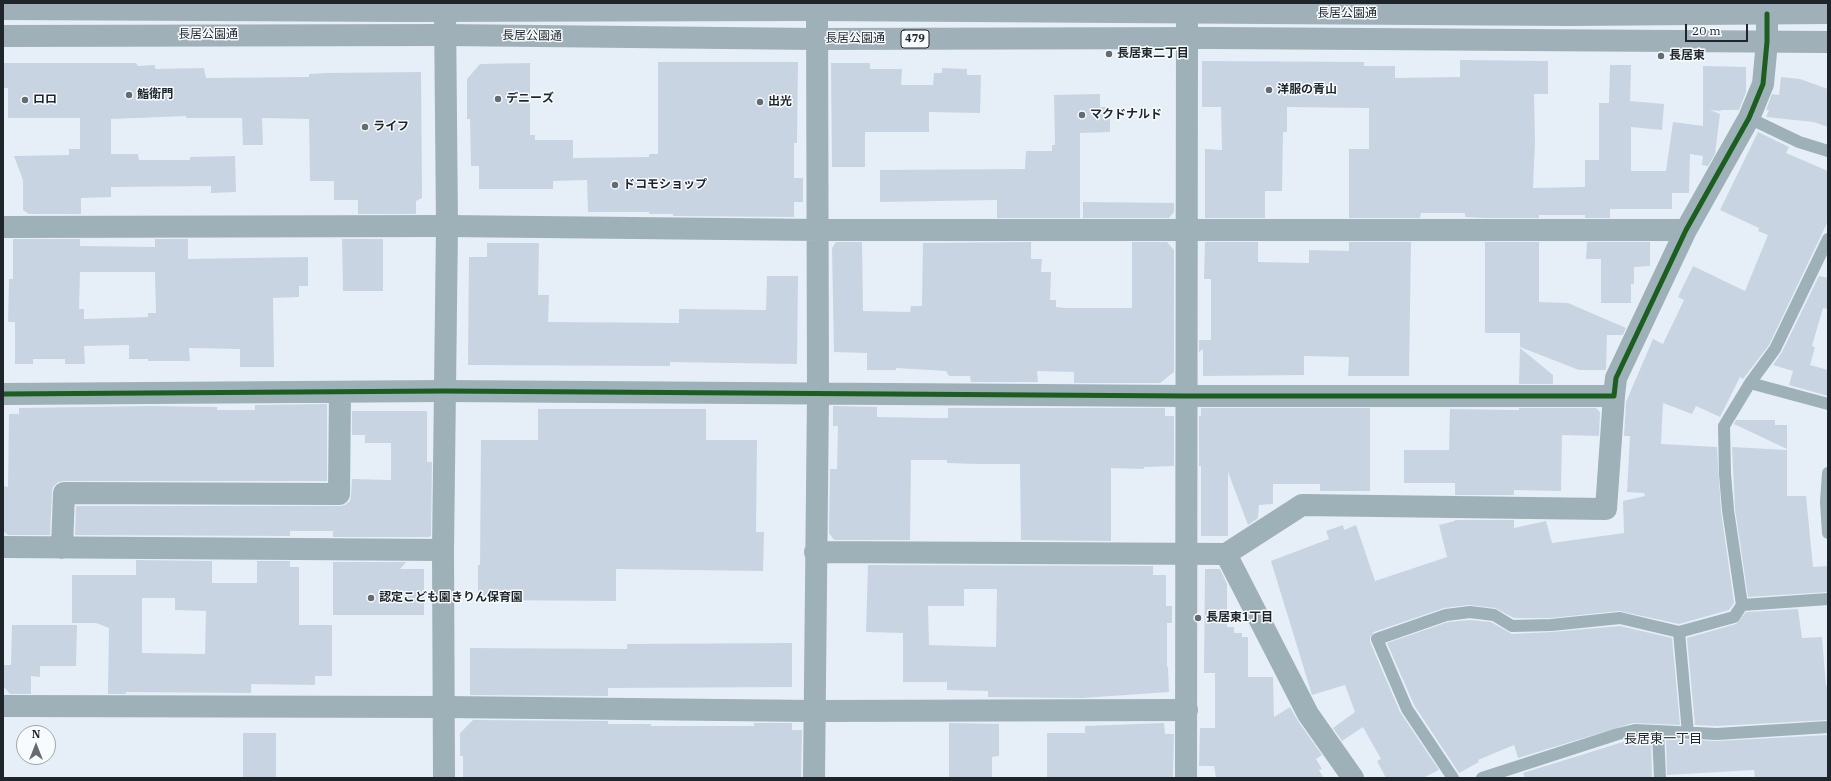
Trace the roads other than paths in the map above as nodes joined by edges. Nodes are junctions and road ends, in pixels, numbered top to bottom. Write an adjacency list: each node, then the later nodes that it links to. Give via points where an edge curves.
1 (445, 7): 2 (highway, 長居公園通); 3 (highway, 長居公園通); 7 (street)
2 (3, 9)
3 (816, 10): 4 (highway, 長居公園通); 10 (street)
4 (1187, 12): 5 (highway, 長居公園通, via 1568,16); 9 (street)
5 (1767, 14): 6 (highway, 長居公園通); 11 (street)
6 (1828, 14)
7 (445, 35): 8 (highway, 長居公園通 / 479); 10 (highway, 長居公園通 / 479); 15 (street)
8 (3, 36)
9 (1187, 38): 10 (highway, 長居公園通 / 479); 11 (highway, 長居公園通 / 479); 17 (street)
10 (816, 39): 18 (street)
11 (1767, 42): 12 (highway, 長居公園通 / 479); 13 (street, via 1763,84)
12 (1828, 42)
13 (1749, 118): 14 (lane, via 1800,142); 19 (street)
14 (1828, 151)
15 (447, 226): 16 (street); 18 (street); 22 (street)
16 (3, 227)
17 (1187, 229): 18 (street); 19 (street); 26 (street)
18 (818, 230): 25 (street)
19 (1686, 230): 27 (street, via 1616,378)
20 (1828, 239): 21 (lane, via 1775,349)
21 (1750, 383): 28 (lane); 38 (lane, via 1724,426 1728,510)
22 (444, 390): 23 (street); 25 (street); 33 (street)
23 (340, 392): 24 (street); 32 (street, via 339,494 64,493)
24 (3, 394)
25 (818, 394): 26 (street); 34 (street)
26 (1185, 396): 27 (street); 35 (street)
27 (1614, 396): 36 (street, via 1606,509 1302,505)
28 (1828, 404)
29 (1828, 473): 30 (lane)
30 (1828, 533)
31 (3, 548): 32 (street)
32 (62, 548): 33 (street)
33 (443, 550): 41 (street)
34 (815, 552): 35 (street); 43 (street)
35 (1186, 554): 36 (street); 42 (street)
36 (1226, 554): 50 (street, via 1308,714)
37 (1828, 599): 38 (lane)
38 (1742, 605): 39 (lane, via 1734,617)
39 (1679, 632): 46 (lane); 51 (lane, via 1620,618 1512,626 1494,615 1470,612 1446,615 1377,639 1406,709)
40 (3, 706): 41 (street)
41 (445, 707): 43 (street); 47 (street)
42 (1186, 710): 43 (street); 49 (street)
43 (814, 711): 48 (street)
44 (1828, 727): 46 (lane, via 1717,734)
45 (1658, 731): 46 (lane); 52 (lane, via 1635,730 1618,734); 53 (lane)
46 (1688, 733)
47 (444, 778)
48 (814, 778)
49 (1186, 778)
50 (1353, 778)
51 (1453, 778)
52 (1482, 778)
53 (1660, 778)

